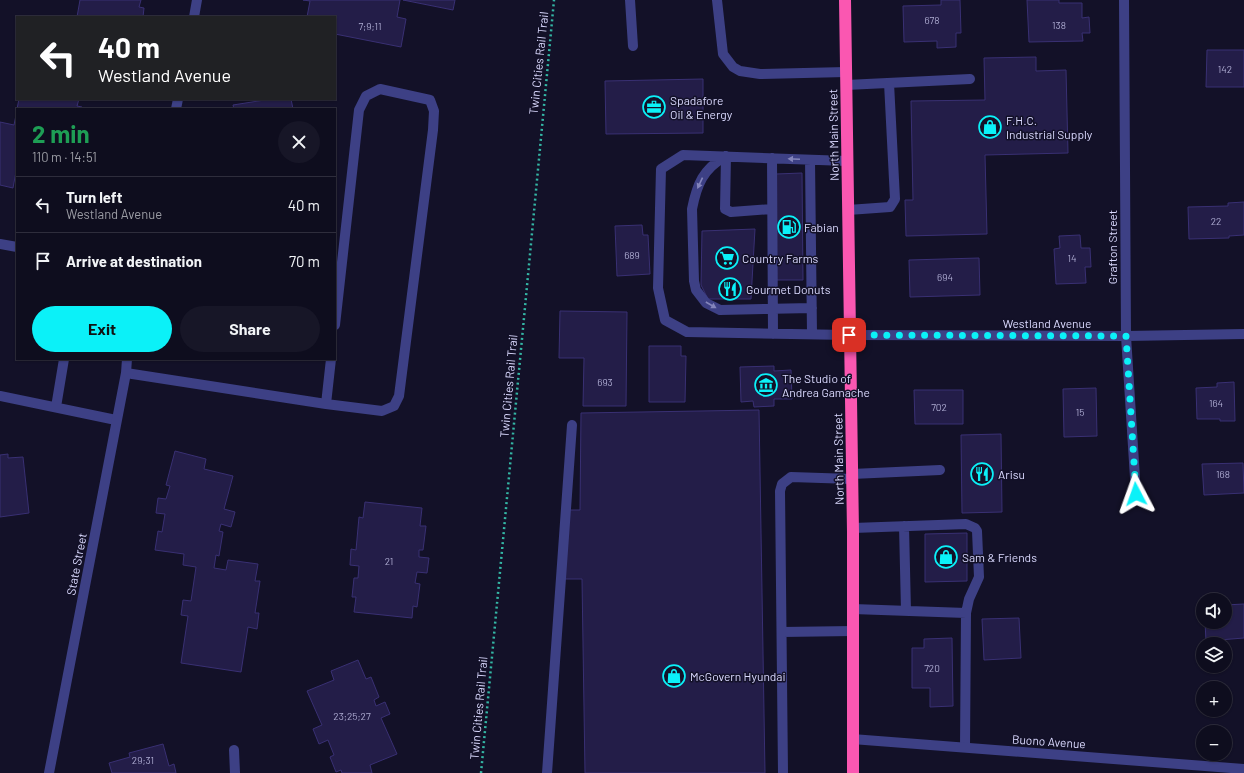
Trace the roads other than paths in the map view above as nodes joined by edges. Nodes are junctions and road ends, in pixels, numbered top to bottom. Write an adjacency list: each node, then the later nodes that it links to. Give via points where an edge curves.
1 (197, 0): 6 (street)
2 (630, 0): 7 (street)
3 (717, 0): 8 (street, via 723,54 733,67 740,71 760,74)
4 (845, 0): 8 (highway, North Main Street)
5 (1124, 0): 27 (street, Grafton Street)
6 (194, 16)
7 (633, 46)
8 (846, 72): 11 (highway, North Main Street)
9 (970, 78): 10 (street)
10 (890, 83): 11 (street); 17 (street, via 893,204 890,207)
11 (846, 85): 15 (highway, North Main Street)
12 (726, 156): 13 (street); 16 (street, via 725,209 731,212); 20 (street, one-way to 20, via 714,163 698,184 692,209 696,290 706,303 720,310); 23 (street, Westland Avenue, via 683,155 661,168 658,288 665,320 687,332)
13 (772, 158): 14 (street, one-way to 13); 16 (street)
14 (810, 160): 15 (street); 21 (street)
15 (847, 162): 17 (highway, North Main Street)
16 (772, 209): 20 (street)
17 (848, 210): 26 (highway, North Main Street)
18 (0, 244): 19 (street)
19 (16, 247)
20 (773, 308): 21 (street); 23 (street)
21 (812, 308): 24 (street)
22 (336, 316): 33 (street, via 359,110 366,96 380,89 430,100 434,111 433,130 399,396 394,406 382,410)
23 (773, 334): 24 (street, Westland Avenue)
24 (812, 334): 26 (street, Westland Avenue)
25 (1244, 334): 27 (street, Westland Avenue)
26 (849, 335): 27 (street, Westland Avenue); 38 (highway, North Main Street)
27 (1126, 336): 39 (street, Grafton Street)
28 (64, 360): 34 (street)
29 (127, 360): 31 (street, State Street)
30 (331, 360): 33 (street)
31 (126, 373): 33 (street); 35 (street, State Street)
32 (0, 396): 34 (street)
33 (326, 404)
34 (56, 407): 35 (street)
35 (116, 420): 51 (street, State Street)
36 (572, 424): 53 (street)
37 (940, 470): 38 (street)
38 (852, 477): 41 (highway, North Main Street); 46 (street, via 791,477 782,484)
39 (1136, 494)
40 (904, 526): 41 (street); 43 (street); 44 (street, via 966,524 975,528 979,577)
41 (853, 528): 42 (highway, North Main Street)
42 (853, 609): 43 (street); 45 (highway, North Main Street)
43 (906, 611): 44 (street)
44 (966, 613): 48 (street)
45 (853, 631): 46 (street); 47 (highway, North Main Street)
46 (782, 632): 54 (street)
47 (852, 739): 48 (street, Buono Avenue); 55 (highway, North Main Street)
48 (965, 748): 50 (street, Buono Avenue)
49 (234, 750): 52 (street)
50 (1244, 769)
51 (49, 773)
52 (235, 773)
53 (547, 773)
54 (783, 773)
55 (853, 773)

